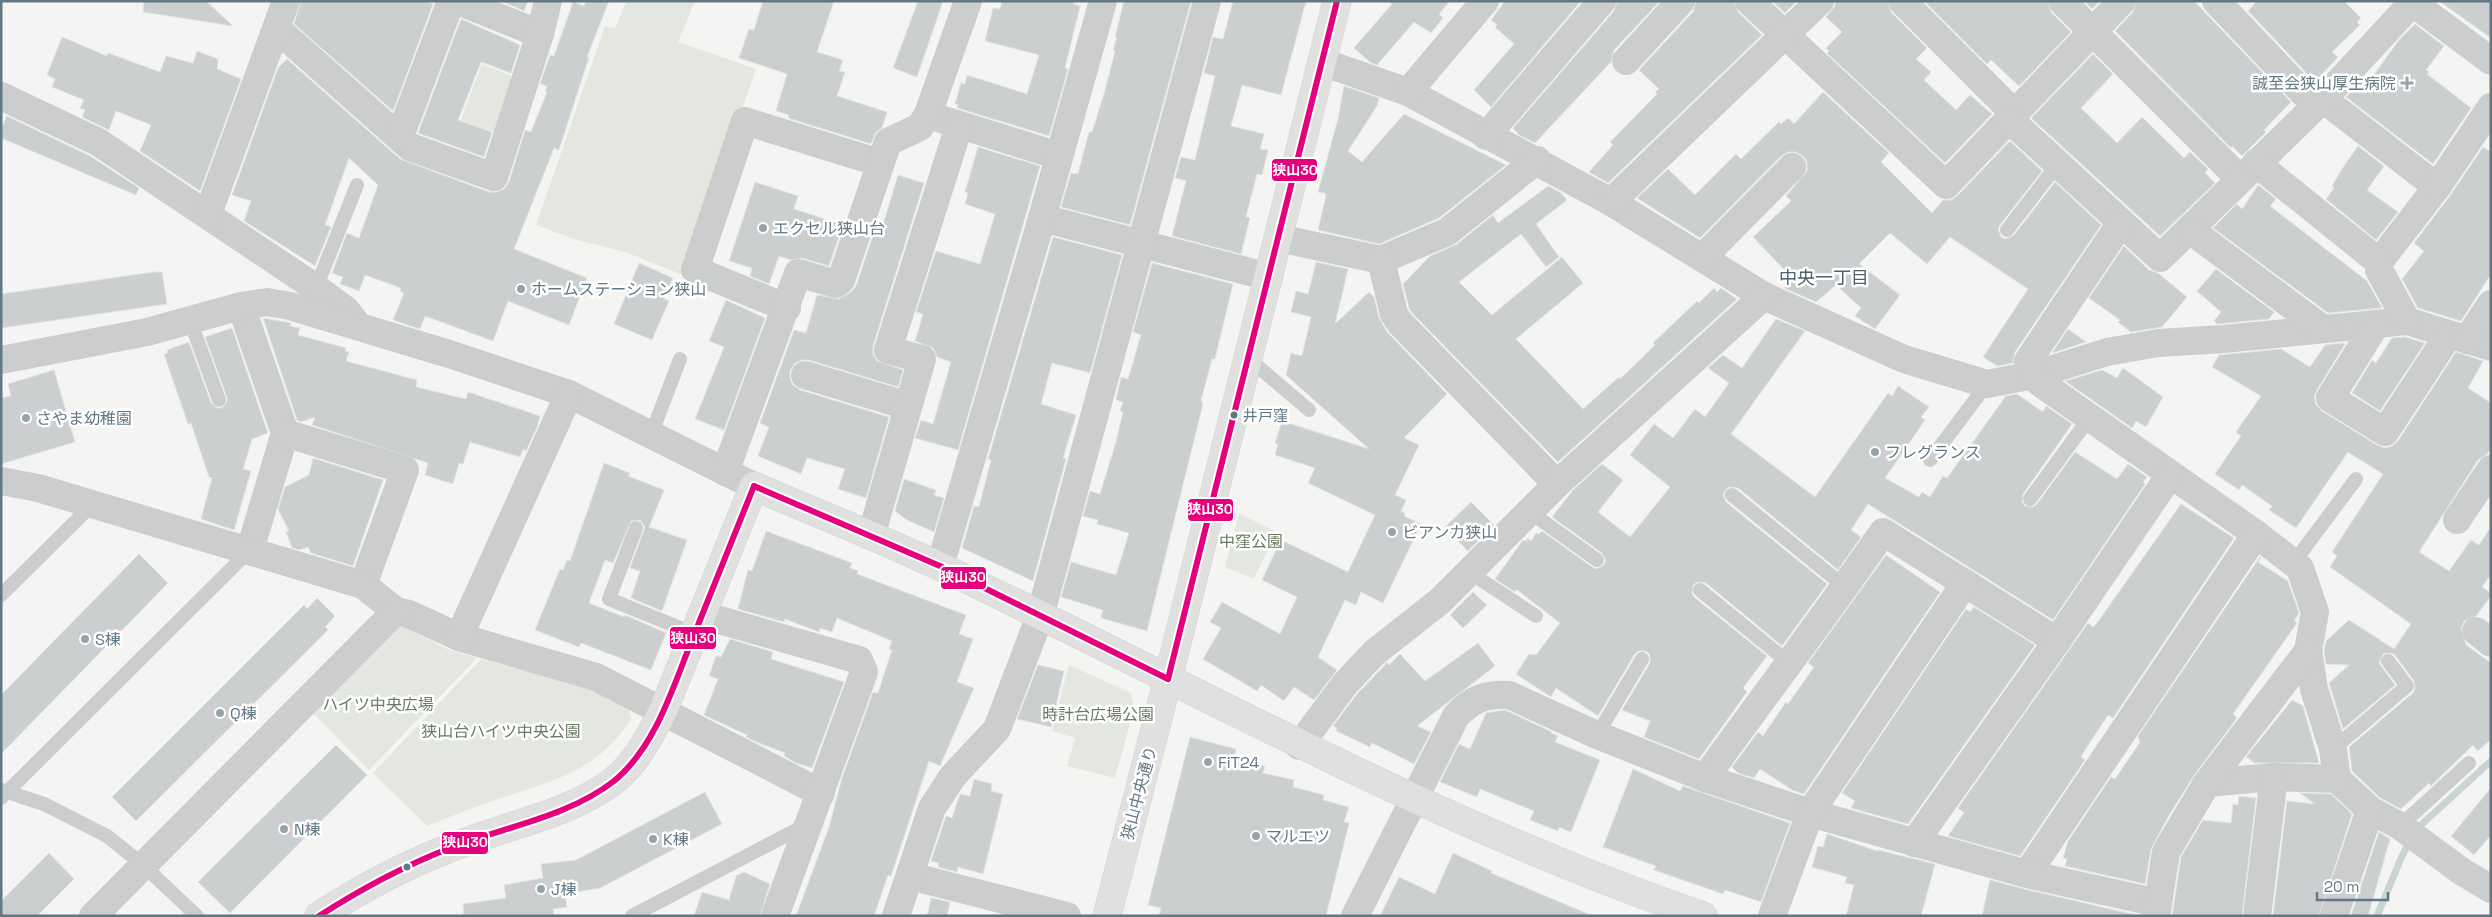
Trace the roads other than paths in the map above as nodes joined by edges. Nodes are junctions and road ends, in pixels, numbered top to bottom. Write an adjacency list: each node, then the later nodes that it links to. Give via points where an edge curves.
1 (286, 1): 19 (street)
2 (451, 1): 33 (street)
3 (458, 1): 21 (street)
4 (548, 1): 21 (street)
5 (968, 1): 30 (street)
6 (1103, 1): 35 (street)
7 (1207, 1): 50 (street)
8 (1337, 1): 25 (street, 狭山中央通り)
9 (1485, 1): 26 (street)
10 (1602, 1): 34 (street)
11 (1681, 1): 23 (street)
12 (1749, 1): 22 (street)
13 (1820, 1): 22 (street)
14 (1902, 1): 31 (street)
15 (2062, 1): 20 (street)
16 (2122, 1): 20 (street)
17 (2216, 1): 28 (street)
18 (2414, 2): 24 (street); 28 (street)
19 (277, 29): 33 (street); 44 (street)
20 (2093, 32): 31 (street); 40 (street)
21 (540, 34): 33 (street, via 494,177 410,147)
22 (1786, 34): 31 (street, via 1946,185); 43 (street)
23 (1626, 61)
24 (2491, 61)
25 (1322, 62): 26 (street); 49 (street, 狭山中央通り)
26 (1408, 92): 34 (street)
27 (1, 96): 44 (street, via 98,142)
28 (2319, 103): 40 (street); 42 (street)
29 (2491, 107): 42 (street)
30 (928, 114): 32 (street); 37 (street, via 920,127 888,142)
31 (2012, 116): 38 (street)
32 (959, 126): 35 (street); 74 (street, via 888,350 922,360)
33 (400, 136)
34 (1486, 136): 36 (street)
35 (1060, 156): 45 (street)
36 (1537, 160): 43 (street); 52 (street, via 1447,232)
37 (880, 163): 59 (street, via 841,280 836,284 798,273); 59 (street, via 745,121 695,270)
38 (2058, 164): 46 (street); 47 (lane)
39 (1792, 167): 51 (street)
40 (2248, 171): 48 (street); 53 (street)
41 (357, 185): 55 (lane)
42 (2437, 187): 53 (street)
43 (1611, 202): 51 (street)
44 (208, 214): 55 (street)
45 (1042, 218): 50 (street); 98 (street)
46 (2121, 223): 48 (street, via 2160,258); 70 (street, via 2028,361)
47 (2008, 230)
48 (2190, 230): 64 (street)
49 (1278, 238): 52 (street); 54 (street, 狭山中央通り)
50 (1141, 245): 54 (street); 106 (street)
51 (1702, 258): 56 (street)
52 (1381, 260): 85 (street, via 1394,314 1400,323)
53 (2379, 262): 61 (street, via 2380,270)
54 (1269, 277): 67 (street, 狭山中央通り)
55 (316, 288): 63 (street, via 346,310)
56 (1764, 296): 71 (street, via 1904,359); 85 (street)
57 (2491, 304): 65 (street)
58 (241, 306): 60 (street); 63 (street, via 267,302); 77 (street)
59 (786, 308): 81 (street)
60 (190, 320): 68 (street, via 147,332); 73 (lane)
61 (2407, 321): 62 (street); 65 (street)
62 (2376, 324): 64 (street); 65 (street, via 2330,398 2385,432)
63 (357, 326): 72 (street)
64 (2323, 329): 70 (street, via 2158,343 2106,352)
65 (2469, 341)
66 (680, 359): 78 (lane)
67 (1249, 359): 75 (lane); 115 (street, 狭山中央通り)
68 (1, 360)
69 (805, 375): 74 (street)
70 (2034, 375): 71 (street); 76 (street)
71 (1987, 384): 79 (lane)
72 (569, 394): 78 (street); 109 (street)
73 (219, 400)
74 (908, 406): 94 (street)
75 (1309, 410)
76 (2090, 417): 82 (street); 88 (lane)
77 (285, 433): 95 (street); 101 (street, via 405,470)
78 (651, 435): 81 (street)
79 (1930, 460)
80 (2491, 469): 91 (street)
81 (725, 472): 86 (street)
82 (2170, 474): 93 (street); 110 (street)
83 (2356, 478): 97 (lane)
84 (1, 481): 89 (street, via 38,488)
85 (1557, 484): 90 (street)
86 (754, 486): 94 (street); 108 (street)
87 (1732, 495): 102 (lane)
88 (2030, 499)
89 (92, 505): 95 (street); 104 (lane)
90 (1530, 512): 96 (lane); 99 (street)
91 (2457, 520)
92 (636, 528): 108 (lane, via 609,599)
93 (2256, 534): 97 (street); 134 (street)
94 (871, 536): 98 (street)
95 (250, 550): 101 (street); 125 (lane)
96 (1598, 560)
97 (2294, 562): 111 (street, via 2300,568 2315,612)
98 (940, 566): 106 (street)
99 (1469, 572): 107 (lane); 118 (street, via 1440,601 1374,653 1345,684)
100 (1965, 583): 102 (street, via 1883,532); 110 (street); 129 (street)
101 (363, 585): 105 (street)
102 (1845, 587): 114 (street)
103 (1700, 590): 114 (lane)
104 (1, 595)
105 (396, 611): 109 (street); 133 (street)
106 (1040, 616): 115 (street); 135 (street, via 997,729 953,776 932,808)
107 (1536, 616)
108 (698, 624): 116 (street); 126 (street, via 859,660 864,672)
109 (459, 637): 116 (street, via 596,677)
110 (2057, 641): 132 (street)
111 (2308, 651): 119 (street, via 2314,690); 124 (street)
112 (1642, 660): 117 (lane)
113 (2388, 661): 119 (lane, via 2407,686)
114 (1788, 662): 122 (street)
115 (1168, 679): 118 (street); 145 (street, 狭山中央通り)
116 (663, 711): 126 (street); 140 (street, via 628,766 614,781 586,799 467,841 390,875)
117 (1597, 735): 122 (street); 127 (street, via 1509,695 1481,696 1456,716)
118 (1299, 746): 127 (street)
119 (2333, 749): 123 (street)
120 (2469, 764): 131 (lane)
121 (2274, 777): 123 (street); 124 (street); 149 (street)
122 (1705, 778): 129 (street)
123 (2337, 779): 128 (street)
124 (2207, 783): 137 (street, via 2166,852)
125 (3, 793): 133 (lane, via 44,804 77,820 107,836)
126 (821, 793): 130 (street)
127 (1414, 800): 146 (street); 147 (street, via 1588,874)
128 (2370, 810): 131 (street); 150 (street)
129 (1810, 812): 132 (street); 148 (street)
130 (808, 824): 141 (lane); 142 (street)
131 (2400, 826): 136 (street)
132 (1914, 842): 134 (street)
133 (143, 866): 138 (street); 139 (lane)
134 (2027, 874): 137 (street)
135 (910, 876): 143 (street); 144 (street)
136 (2491, 889)
137 (2157, 910)
138 (93, 916)
139 (197, 916)
140 (319, 916)
141 (632, 916)
142 (775, 916)
143 (896, 916)
144 (1067, 916)
145 (1107, 916)
146 (1355, 916)
147 (1703, 916)
148 (1772, 916)
149 (2257, 916)
150 (2334, 916)

